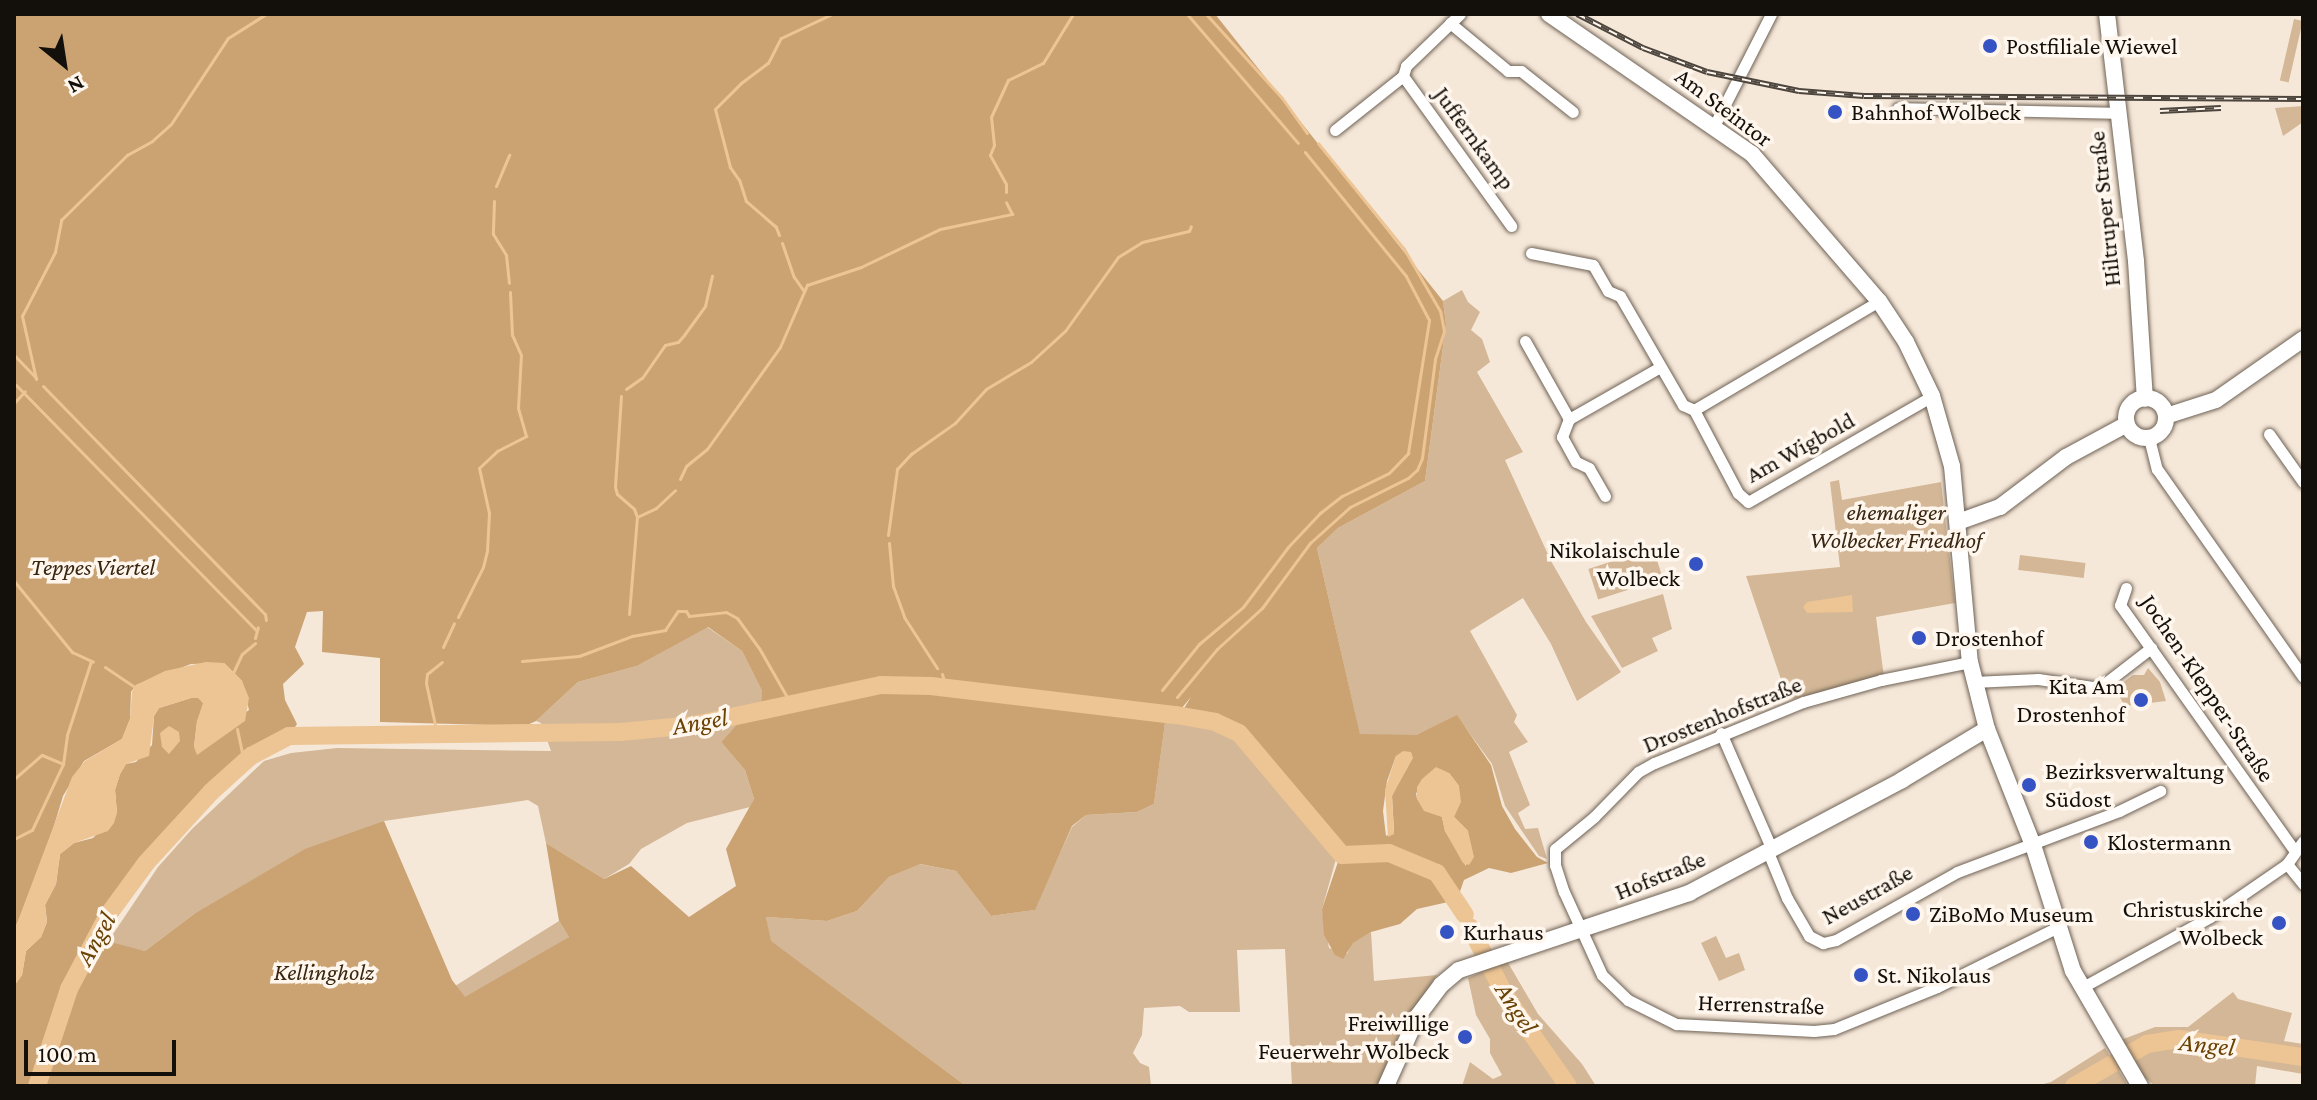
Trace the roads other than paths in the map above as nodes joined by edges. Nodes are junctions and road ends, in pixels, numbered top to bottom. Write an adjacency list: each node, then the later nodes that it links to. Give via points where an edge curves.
1 (1460, 14): 5 (street, Juffernkamp)
2 (1549, 14): 10 (street, Am Steintor)
3 (1771, 14): 10 (street)
4 (2107, 14): 9 (street, Hiltruper Straße)
5 (1450, 23): 6 (street, Juffernkamp, via 1406,66); 8 (street, via 1508,71 1521,71)
6 (1403, 76): 11 (street, Juffernkamp); 12 (street, Juffernkamp)
7 (1898, 108): 9 (street)
8 (1573, 112)
9 (2118, 113): 19 (street, Hiltruper Straße, via 2136,261)
10 (1714, 126): 14 (street, Am Steintor, via 1752,154)
11 (1335, 130)
12 (1511, 226)
13 (1531, 253): 17 (street, Am Wigbold, via 1593,265 1608,291 1620,296)
14 (1879, 301): 18 (street, Am Steintor); 20 (street)
15 (2303, 339): 21 (street, via 2216,400)
16 (1525, 341): 22 (street)
17 (1660, 367): 20 (street, Am Wigbold, via 1683,405); 22 (street)
18 (1932, 396): 20 (street, Am Wigbold, via 1748,502 1714,453); 28 (street, Am Steintor, via 1952,466)
19 (2145, 399): 21 (street, via 2157,401); 23 (street, via 2131,406)
20 (1694, 410)
21 (2166, 416): 25 (street, via 2160,433)
22 (1569, 419): 27 (street, via 1562,437)
23 (2127, 424): 25 (street, via 2135,435); 28 (street, via 2086,445 2000,507)
24 (2269, 434): 26 (street)
25 (2149, 438): 32 (street, via 2157,469)
26 (2303, 482)
27 (1605, 496)
28 (1958, 522): 31 (street, Am Steintor)
29 (2126, 588): 30 (street, Jochen-Klepper-Straße, via 2120,605)
30 (2151, 648): 33 (street, via 2099,688 2038,679); 39 (street, Jochen-Klepper-Straße)
31 (1970, 662): 33 (street, Am Steintor); 35 (street, Drostenhofstraße, via 1803,702)
32 (2303, 677)
33 (1973, 682): 34 (street, Am Steintor)
34 (1987, 729): 38 (street, Am Steintor); 40 (street, Hofstraße)
35 (1721, 733): 40 (street); 44 (street, Drostenhofstraße, via 1638,772 1555,849 1555,865)
36 (2160, 791): 38 (street)
37 (2303, 841): 39 (street)
38 (2033, 845): 40 (street, Neustraße, via 1935,882 1823,943 1809,936 1787,898); 43 (street, Am Steintor)
39 (2294, 850): 41 (street)
40 (1770, 851): 44 (street, Hofstraße, via 1689,893)
41 (2287, 864): 42 (street); 45 (street, via 2189,931)
42 (2303, 884)
43 (2058, 927): 44 (street, Herrenstraße, via 1882,1011 1814,1031 1676,1024 1614,989); 45 (street, Am Steintor)
44 (1580, 930): 47 (street, Hofstraße, via 1474,963 1450,977 1408,1033)
45 (2081, 988): 46 (street, Am Steintor)
46 (2136, 1080)
47 (1386, 1086)

